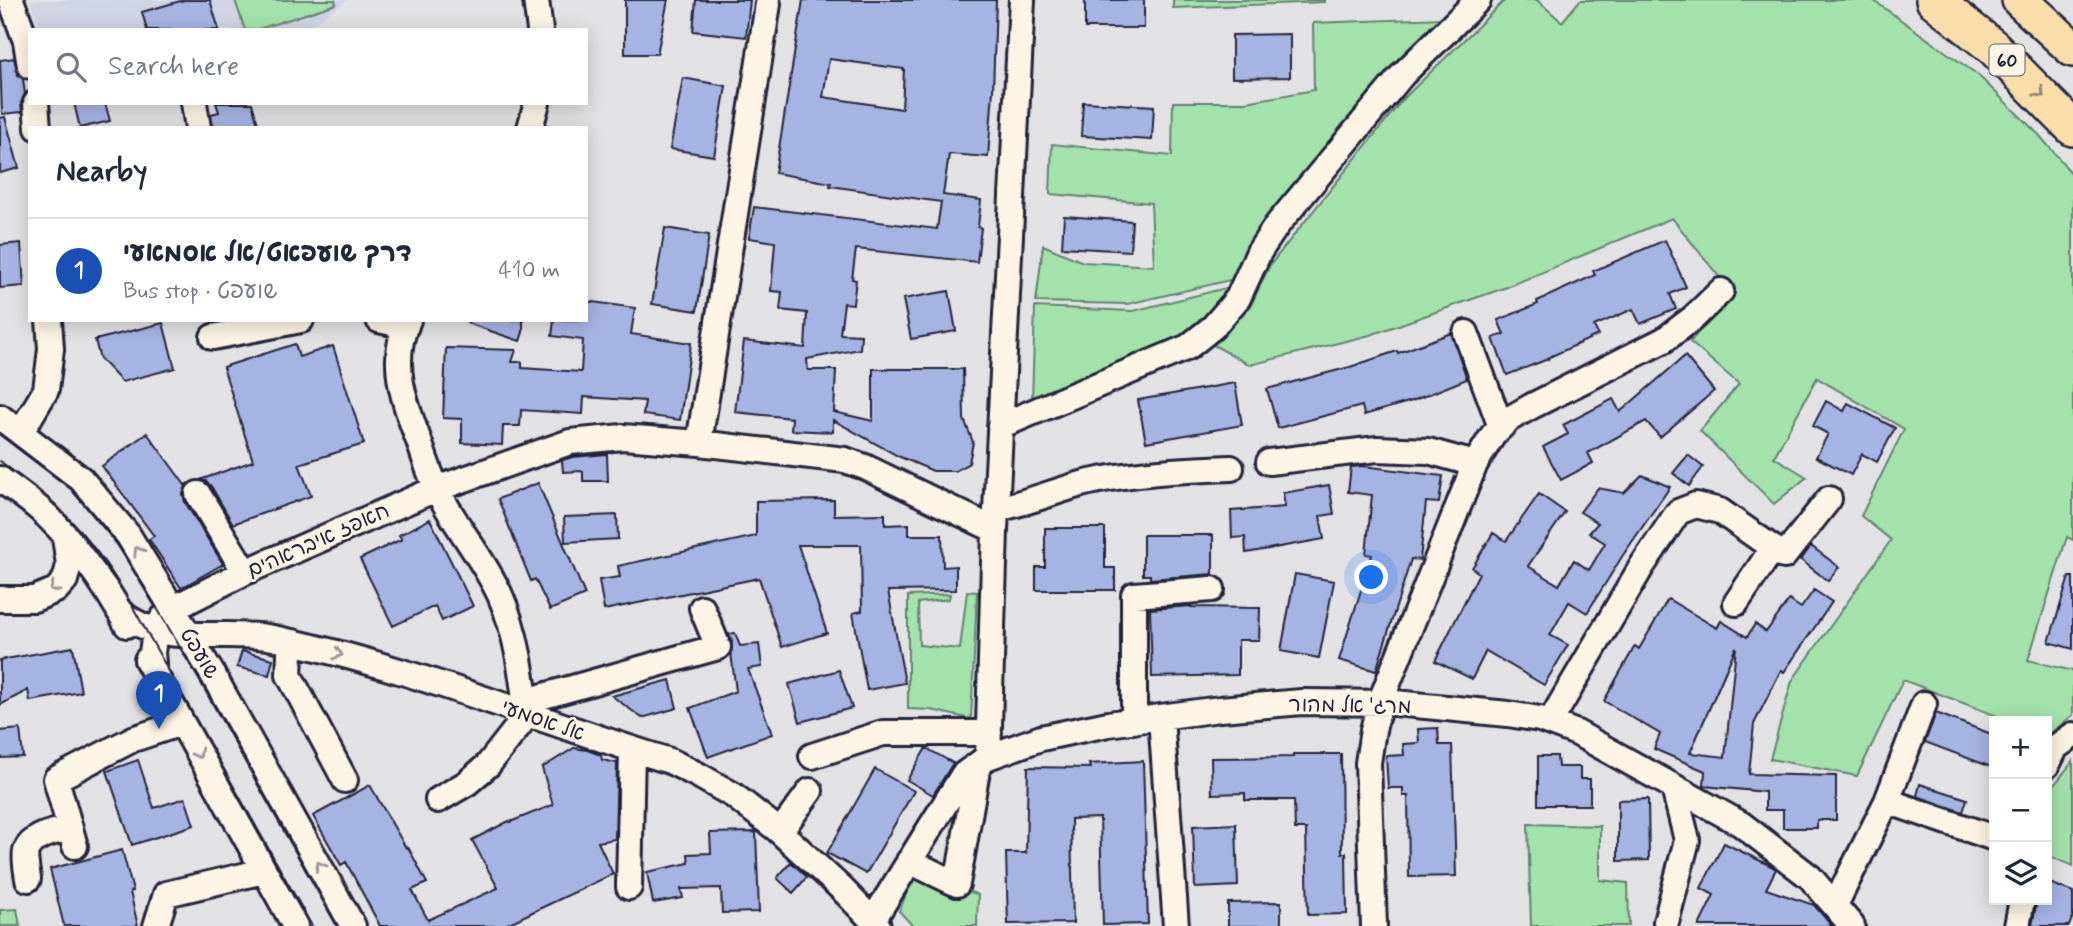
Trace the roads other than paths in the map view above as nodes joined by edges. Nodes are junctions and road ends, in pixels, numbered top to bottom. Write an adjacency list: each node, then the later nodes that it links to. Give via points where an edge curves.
1 (11, 0): 10 (street)
2 (536, 0): 8 (street)
3 (1022, 0): 25 (street)
4 (1478, 0): 25 (street, via 1403,74 1277,225 1238,298 1213,327 1188,347)
5 (1934, 0): 17 (highway, 60, one-way to 17, via 1994,48)
6 (2020, 0): 9 (highway, 60)
7 (768, 4): 28 (street)
8 (540, 28)
9 (2073, 49)
10 (28, 54)
11 (36, 105): 14 (street)
12 (194, 105): 15 (street)
13 (536, 105): 16 (street)
14 (38, 126)
15 (198, 126)
16 (531, 126)
17 (2073, 128)
18 (1721, 291): 26 (street, via 1664,340 1532,406)
19 (49, 322): 27 (street, via 46,390)
20 (291, 322): 23 (street)
21 (407, 323): 33 (street, via 400,352 401,388)
22 (1466, 333): 26 (street)
23 (213, 337)
24 (0, 417): 27 (street, שועפט)
25 (1000, 426): 36 (street)
26 (1501, 427): 30 (street)
27 (21, 432): 45 (street, שועפט, one-way to 27, via 105,506 81,479)
28 (699, 443): 33 (street, חאפז איבראהים, via 623,437 570,442); 36 (street, חאפז איבראהים, via 845,460)
29 (1269, 462): 30 (street, via 1377,449 1429,451)
30 (1475, 464): 52 (street)
31 (1231, 468): 36 (street, via 1124,475 1018,504)
32 (0, 479): 37 (street, via 46,515)
33 (436, 489): 39 (street, חאפז איבראהים); 54 (street, via 501,598 520,660)
34 (198, 494): 39 (street)
35 (1829, 499): 38 (street, via 1784,555)
36 (996, 519): 61 (street)
37 (65, 537): 42 (street, one-way to 42, via 69,565 65,580 55,590 34,600); 46 (street)
38 (1773, 548): 43 (street); 57 (street, via 1720,511 1696,505 1678,512)
39 (245, 572): 41 (street, חאפז איבראהים)
40 (1212, 589): 56 (street, via 1134,595)
41 (201, 595): 45 (street); 48 (street, via 202,620)
42 (0, 599)
43 (1736, 603)
44 (702, 608): 54 (street, via 718,647)
45 (173, 609): 47 (street); 49 (street, שועפט)
46 (119, 611): 47 (street, אל אסמעי); 51 (street)
47 (155, 631): 49 (street, אל אסמעי); 51 (street)
48 (222, 634): 49 (street, אל אסמעי); 50 (street, אל אסמעי)
49 (189, 635): 81 (street, שועפט, one-way to 49)
50 (293, 642): 54 (street, אל אסמעי, one-way to 54); 64 (street, via 289,675)
51 (154, 673): 58 (street)
52 (1380, 703): 55 (street, מרג' אל מהור, via 1302,702); 57 (street, מרג' אל מהור); 83 (street, via 1368,763)
53 (1924, 704): 68 (street)
54 (527, 708): 60 (street, אל אסמעי); 67 (street, via 488,765)
55 (1161, 717): 56 (street, מרג' אל מהור); 82 (street)
56 (1134, 721): 61 (street, מרג' אל מהור)
57 (1550, 722): 65 (street, מרג' אל מהור)
58 (181, 723): 72 (street, one-way to 72); 73 (street, via 133,739 55,779 73,837 38,838 31,843 26,851)
59 (2073, 735): 62 (street)
60 (632, 750): 69 (street, אל אסמעי, via 698,775 733,795); 74 (street)
61 (985, 752): 63 (street, via 883,733); 71 (street, מרג' אל מהור, via 963,775); 71 (street, via 957,884)
62 (2052, 755)
63 (813, 756)
64 (345, 780)
65 (1674, 788): 75 (street, מרג' אל מהור, via 1741,824 1810,877); 77 (street, via 1687,839)
66 (810, 791): 69 (street)
67 (438, 800)
68 (1887, 801): 70 (street); 75 (street)
69 (780, 832): 78 (street, אל אסמעי)
70 (1989, 836)
71 (909, 861): 78 (street, מרג' אל מהור)
72 (264, 871): 79 (street, via 166,894); 80 (street)
73 (28, 879)
74 (629, 887)
75 (1835, 905): 84 (street, מרג' אל מהור)
76 (2021, 905): 85 (street)
77 (1666, 922)
78 (875, 923)
79 (156, 926)
80 (295, 926)
81 (354, 926)
82 (1176, 926)
83 (1374, 926)
84 (1852, 926)
85 (2017, 926)

